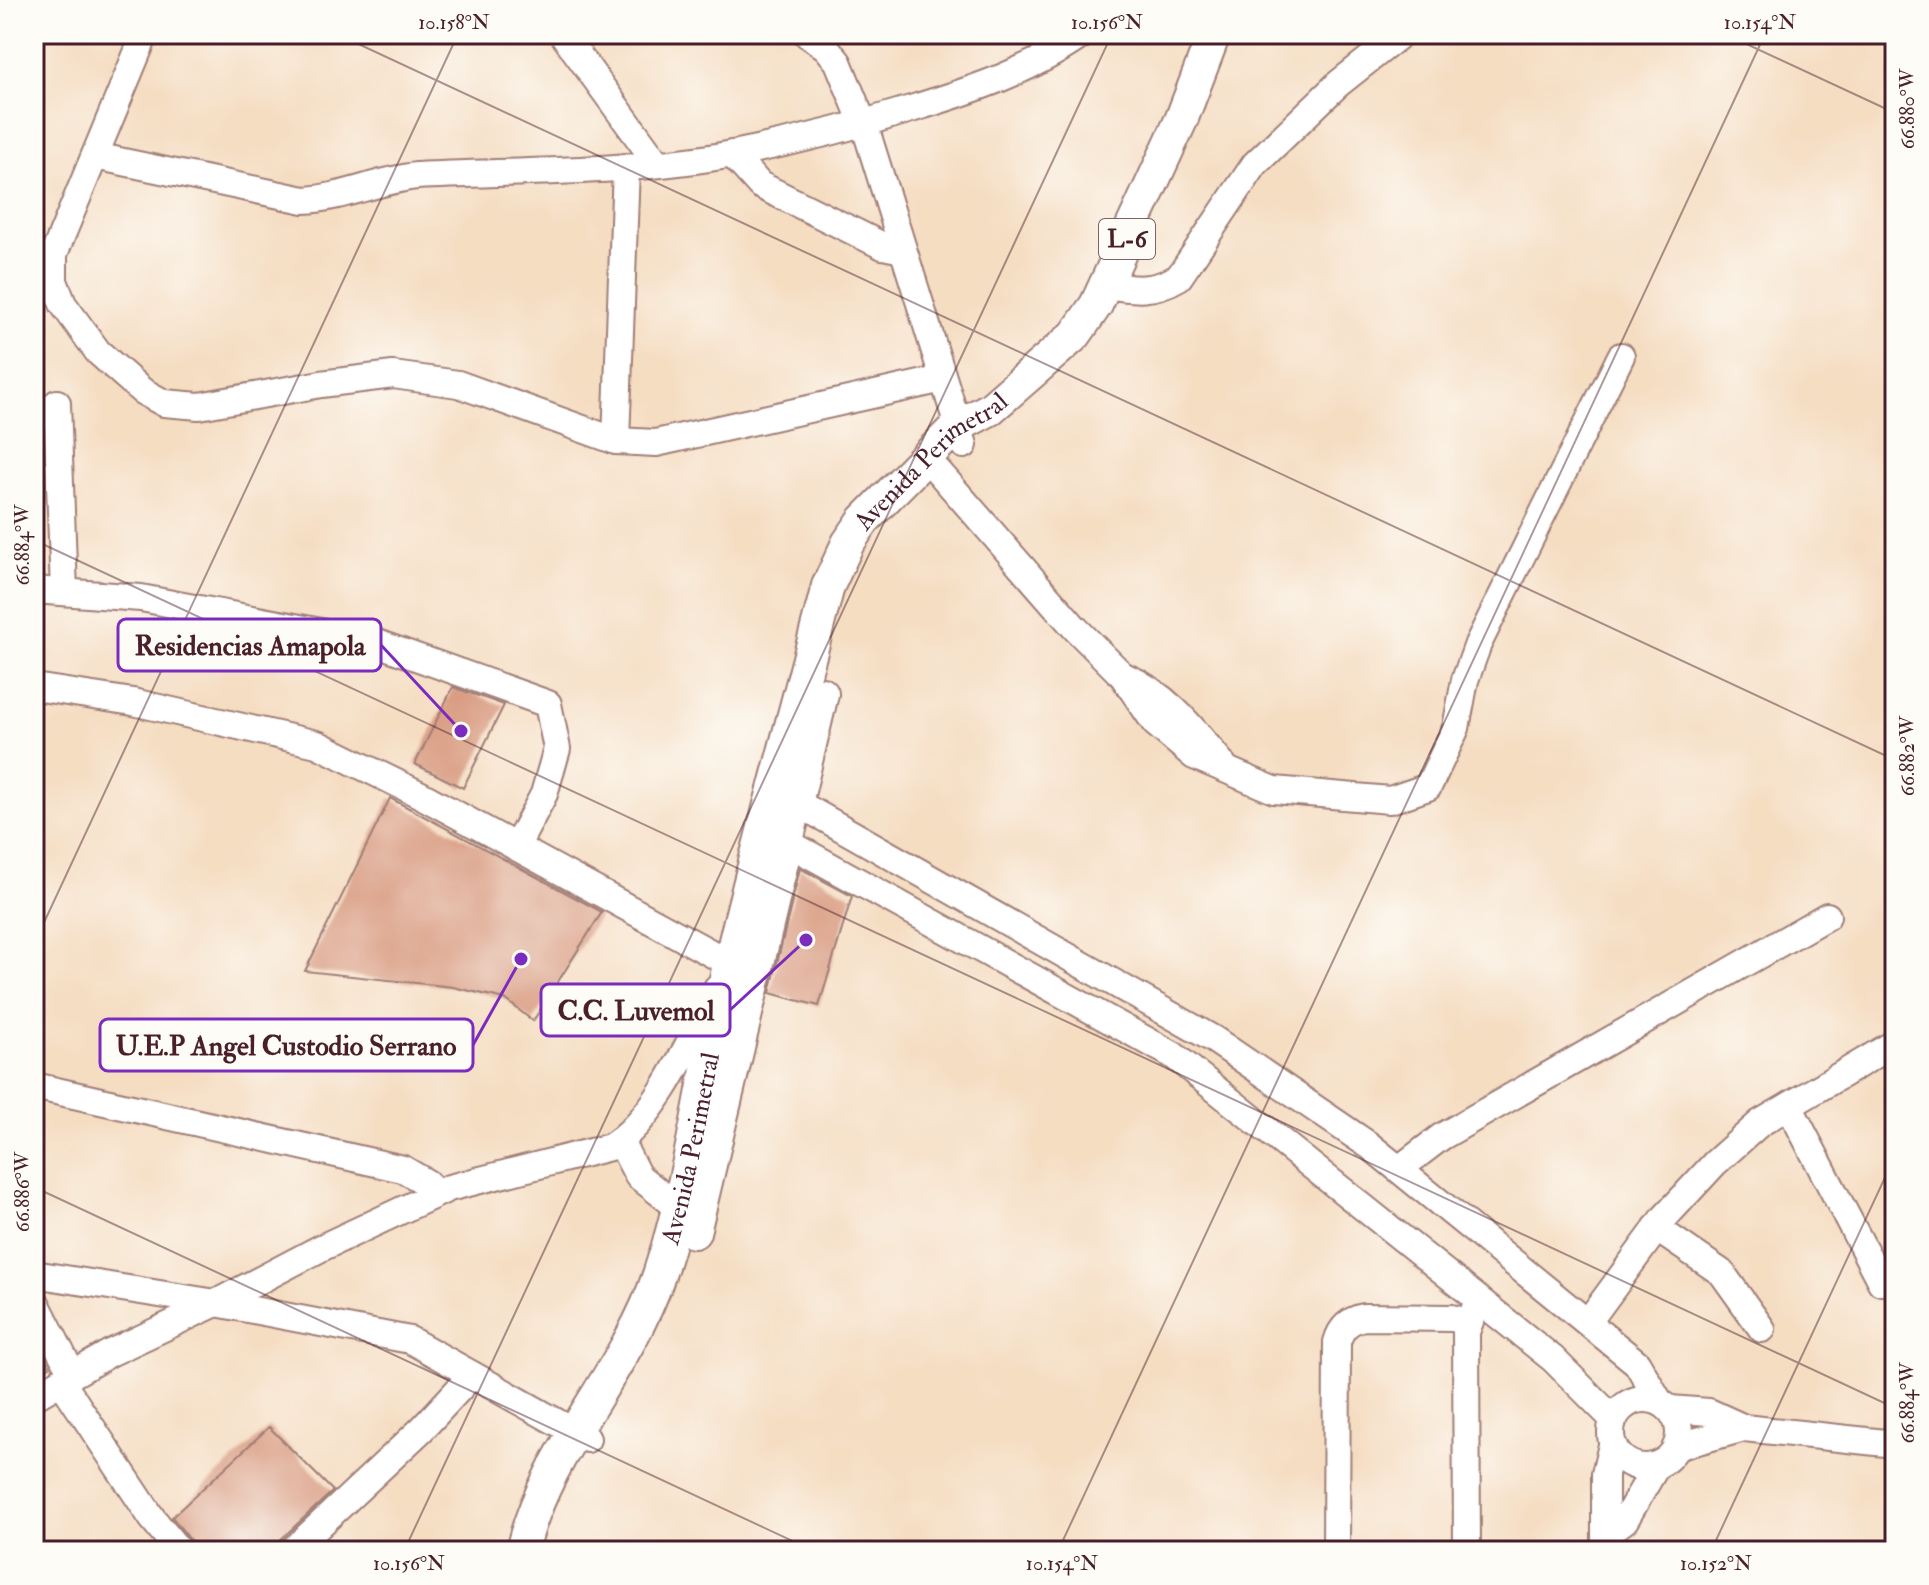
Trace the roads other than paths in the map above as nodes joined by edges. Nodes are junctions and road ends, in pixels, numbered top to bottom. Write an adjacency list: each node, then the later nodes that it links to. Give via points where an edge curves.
1 (145, 34): 9 (street)
2 (563, 34): 10 (street)
3 (1083, 34): 7 (street, via 1060,51 963,93)
4 (1214, 34): 14 (main road, L-6)
5 (1401, 34): 14 (street, via 1338,84 1255,164 1179,277 1146,290)
6 (822, 38): 7 (street, via 838,62)
7 (863, 124): 8 (street); 12 (street)
8 (732, 154): 10 (street); 12 (street, via 760,185 883,246)
9 (95, 156): 11 (street, via 304,200 333,199 384,179); 13 (street)
10 (657, 163): 11 (street)
11 (626, 167): 19 (street)
12 (903, 250): 16 (street)
13 (44, 279): 19 (street, via 98,352 164,403 199,406 393,375 458,384)
14 (1107, 285): 18 (main road, Avenida Perimetral / L-6, via 1075,335)
15 (1621, 356): 20 (street, via 1478,644 1456,728 1428,787 1390,800 1307,796 1265,787 1226,769 1168,704 1123,676 1075,628)
16 (943, 379): 18 (street); 19 (street, via 656,443)
17 (57, 403): 22 (street)
18 (960, 436): 20 (main road, Avenida Perimetral / L-6); 24 (main road, Avenida Perimetral / L-6, via 864,520 837,564 828,586)
19 (616, 441)
20 (938, 471): 24 (main road, Avenida Perimetral / L-6, via 875,536 857,570)
21 (34, 590): 22 (street)
22 (64, 592): 26 (street, via 141,598 374,642 548,704 557,749 544,794)
23 (34, 687): 26 (street, via 133,702 317,744)
24 (786, 797): 25 (main road, Avenida Perimetral / L-6); 33 (street, via 1213,1039)
25 (776, 837): 28 (main road, Avenida Perimetral / L-6); 41 (street, via 1173,1055)
26 (516, 847): 28 (street)
27 (1827, 916): 33 (street, via 1441,1137)
28 (743, 967): 32 (street, via 654,1102); 35 (main road, Avenida Perimetral / L-6); 50 (main road, Avenida Perimetral / L-6, via 697,1225 654,1334)
29 (1895, 1043): 31 (street)
30 (34, 1086): 34 (street, via 403,1169 427,1183)
31 (1789, 1106): 36 (street, via 1760,1123 1715,1163); 38 (street)
32 (620, 1141): 34 (street); 35 (street, via 638,1176)
33 (1399, 1169): 42 (street)
34 (429, 1197): 40 (street)
35 (679, 1208): 50 (main road, Avenida Perimetral / L-6, via 642,1318)
36 (1656, 1228): 42 (street); 43 (street, via 1722,1273)
37 (34, 1274): 40 (street)
38 (1881, 1282)
39 (34, 1299): 45 (street)
40 (216, 1303): 44 (street, via 394,1334); 45 (street)
41 (1474, 1311): 48 (street, via 1553,1359); 60 (street, via 1452,1318 1364,1317 1342,1330 1337,1342); 61 (street)
42 (1588, 1322): 47 (street, via 1637,1363)
43 (1762, 1329)
44 (472, 1375): 50 (street); 57 (street)
45 (66, 1378): 46 (street); 56 (street, via 152,1518)
46 (34, 1397)
47 (1664, 1405): 48 (street, via 1633,1401); 49 (street, via 1709,1412); 53 (street, via 1679,1434)
48 (1613, 1419): 52 (street)
49 (1744, 1428): 51 (street); 53 (street)
50 (580, 1435): 58 (main road, Avenida Perimetral / L-6, via 548,1479); 59 (main road, Avenida Perimetral / L-6)
51 (1895, 1444)
52 (1612, 1445): 54 (street, via 1631,1464); 55 (street, via 1605,1474)
53 (1676, 1447): 54 (street)
54 (1657, 1465): 55 (street)
55 (1605, 1543)
56 (179, 1551)
57 (292, 1551)
58 (522, 1551)
59 (540, 1551)
60 (1336, 1551)
61 (1467, 1551)

